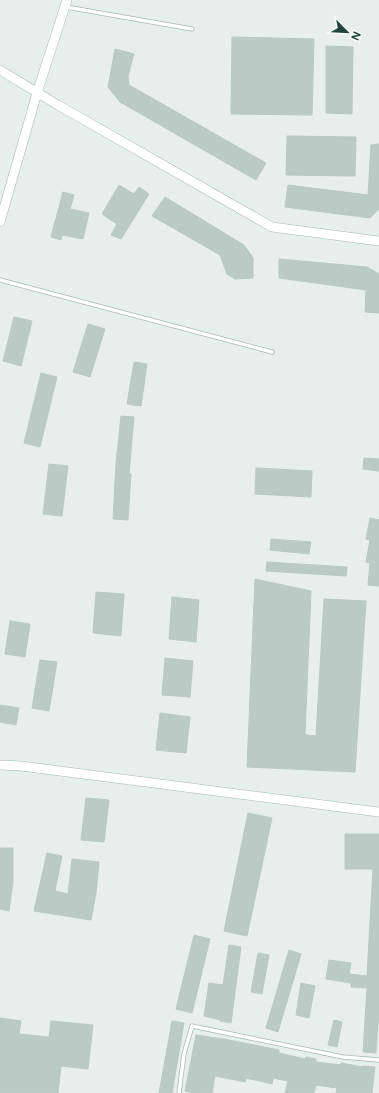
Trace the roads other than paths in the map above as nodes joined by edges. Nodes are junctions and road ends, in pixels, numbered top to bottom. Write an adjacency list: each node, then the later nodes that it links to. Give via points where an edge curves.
1 (66, 4): 2 (lane); 4 (street)
2 (192, 29)
3 (0, 70): 4 (street)
4 (37, 93): 5 (street); 6 (street, via 272,227)
5 (0, 222)
6 (379, 241)
7 (0, 280): 8 (lane)
8 (272, 352)
9 (0, 765): 10 (street)
10 (379, 812)
11 (379, 1060): 12 (lane, via 342,1057 192,1026 184,1054)
12 (179, 1093)

